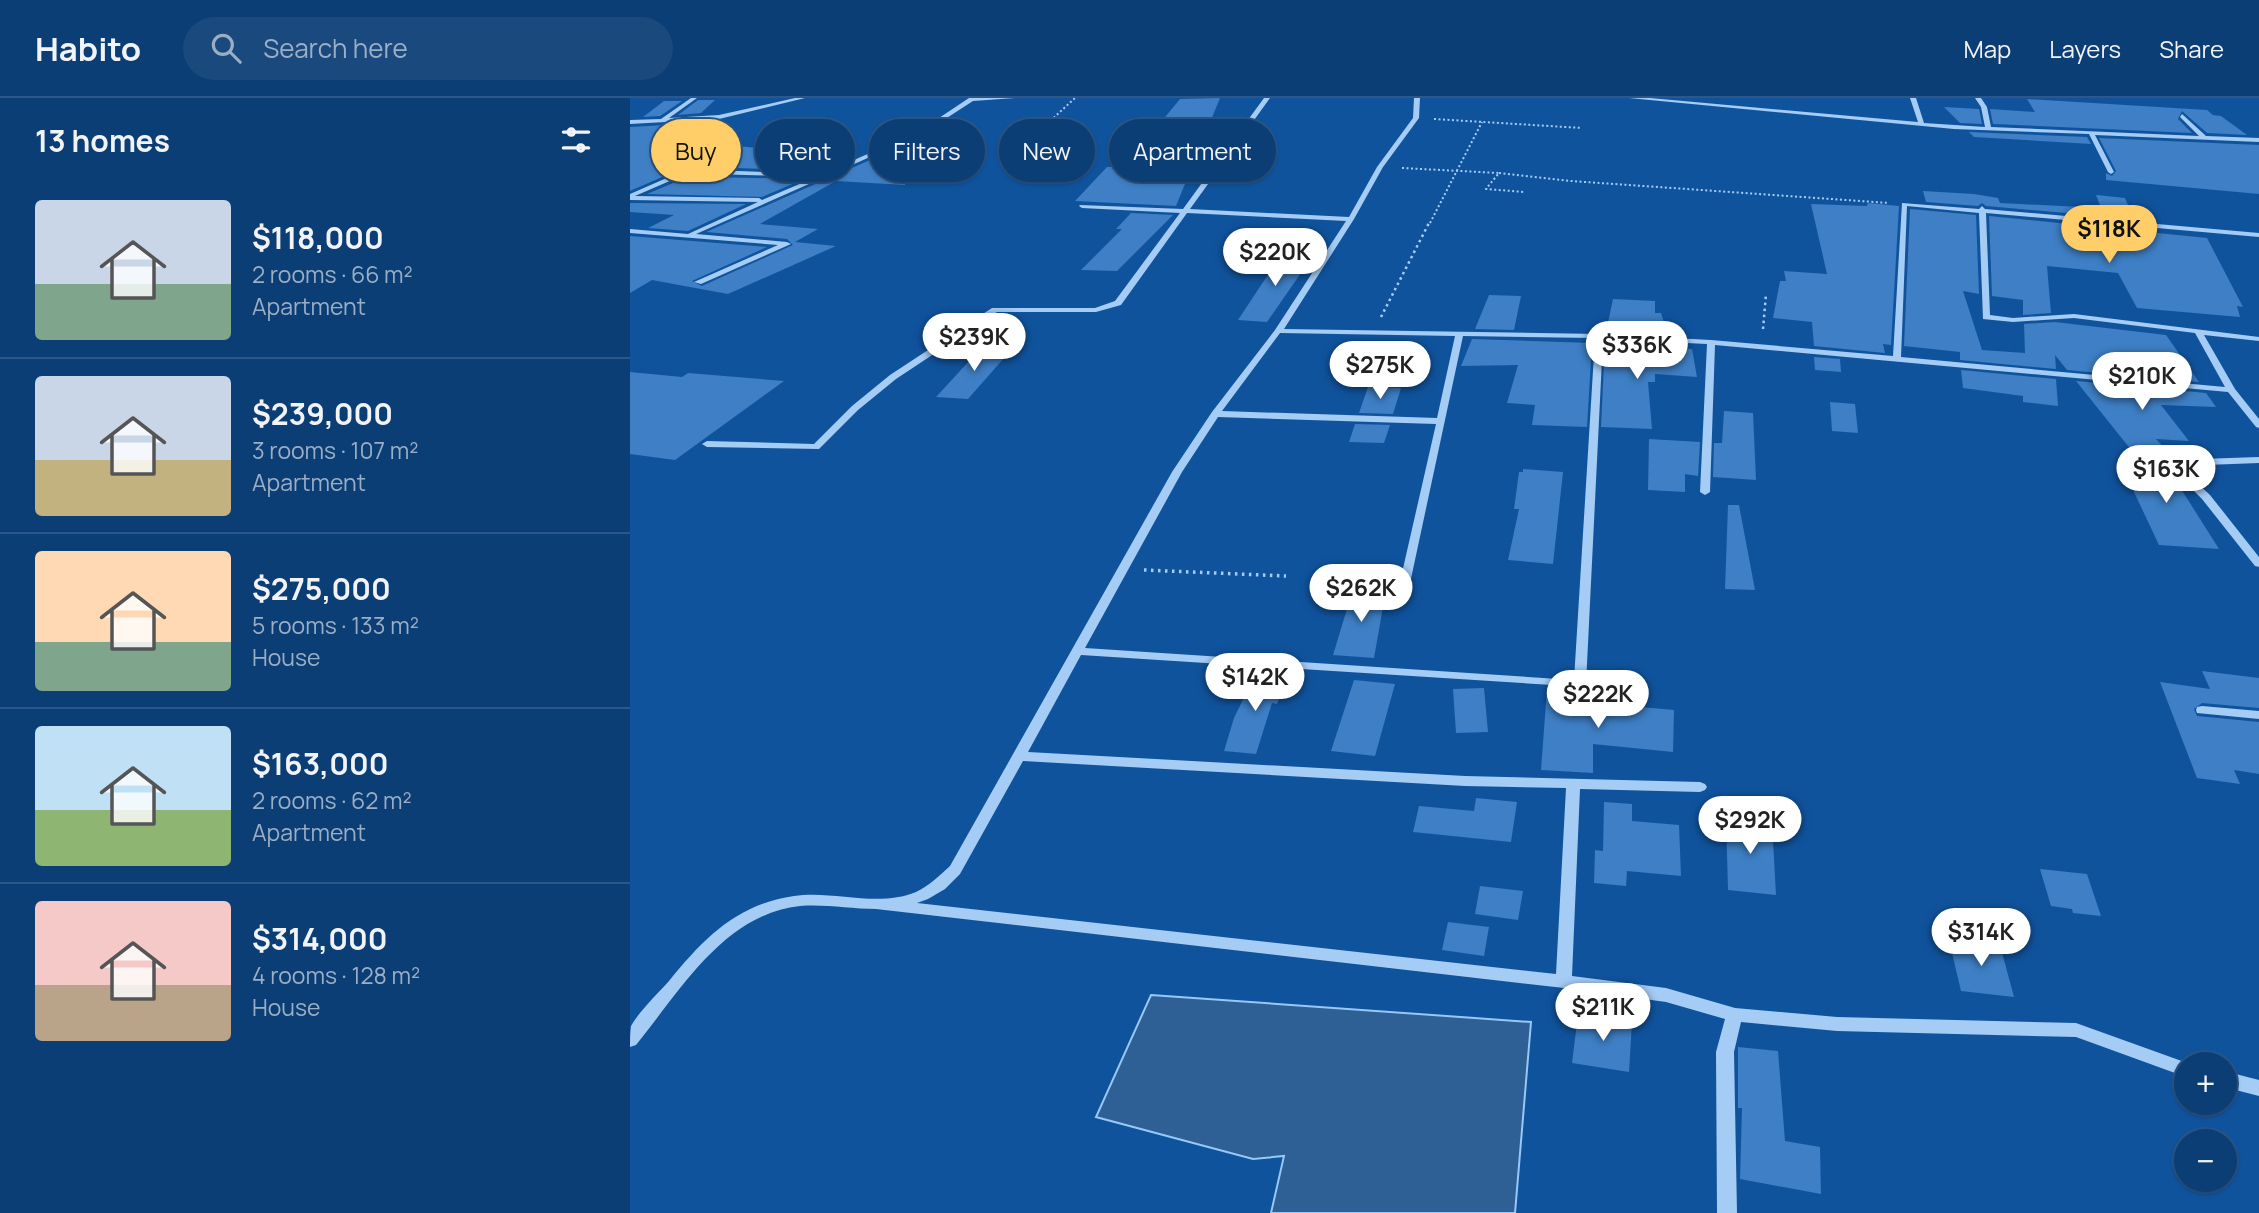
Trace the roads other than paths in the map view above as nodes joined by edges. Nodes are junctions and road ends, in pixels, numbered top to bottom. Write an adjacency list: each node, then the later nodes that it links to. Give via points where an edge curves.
1 (694, 98): 11 (street)
2 (802, 98): 12 (street, via 732,115)
3 (1012, 98): 9 (street)
4 (1267, 98): 28 (street)
5 (1417, 98): 29 (street, via 1416,118 1380,167)
6 (1632, 98): 15 (street)
7 (1913, 98): 15 (street)
8 (1978, 98): 16 (street)
9 (972, 99): 20 (street, via 920,133)
10 (2182, 116): 18 (street)
11 (665, 119)
12 (685, 119)
13 (651, 121): 14 (street)
14 (630, 122)
15 (1921, 123): 16 (street)
16 (1988, 128): 17 (street)
17 (2091, 133): 18 (street); 22 (street)
18 (2205, 138): 19 (street)
19 (2259, 140)
20 (855, 161)
21 (755, 173): 24 (street, via 711,172 671,178)
22 (2111, 173)
23 (806, 182): 25 (street)
24 (630, 197): 25 (street)
25 (763, 200): 31 (street)
26 (1082, 206): 28 (street)
27 (1982, 208): 32 (street); 35 (street, via 1986,317 2074,316); 40 (street, via 1904,204)
28 (1186, 209): 29 (street); 45 (street, via 1111,307 995,310 893,377 816,447)
29 (1351, 219): 34 (street)
30 (630, 231): 31 (street)
31 (691, 234): 33 (street, via 786,244)
32 (2259, 235)
33 (698, 282)
34 (1278, 331): 36 (street); 42 (street)
35 (2198, 332): 38 (street); 41 (street)
36 (1460, 333): 37 (street); 43 (street)
37 (1600, 336): 39 (street); 50 (street, via 1580,684)
38 (2259, 340)
39 (1711, 342): 40 (street); 47 (street)
40 (1897, 360): 41 (street)
41 (2231, 390): 44 (street)
42 (1215, 414): 43 (street); 50 (street, via 1177,472)
43 (1441, 421): 49 (street)
44 (2259, 425)
45 (708, 444)
46 (2259, 460): 48 (street, via 2171,463 2206,497)
47 (1705, 492)
48 (2259, 564)
49 (1405, 586)
50 (1077, 651): 53 (street)
51 (2202, 710): 52 (street)
52 (2259, 715)
53 (1019, 756): 54 (street); 56 (street, via 942,886 908,901)
54 (1573, 785): 55 (street); 57 (street)
55 (1700, 787)
56 (881, 905): 57 (street); 59 (street, via 809,900 784,903 739,921 715,942)
57 (1564, 981): 58 (street, via 1666,995)
58 (1735, 1015): 60 (street, via 1837,1024 2076,1030); 63 (street, via 1725,1052)
59 (630, 1040)
60 (2174, 1066)
61 (2237, 1082): 62 (street)
62 (2259, 1088)
63 (1727, 1213)

